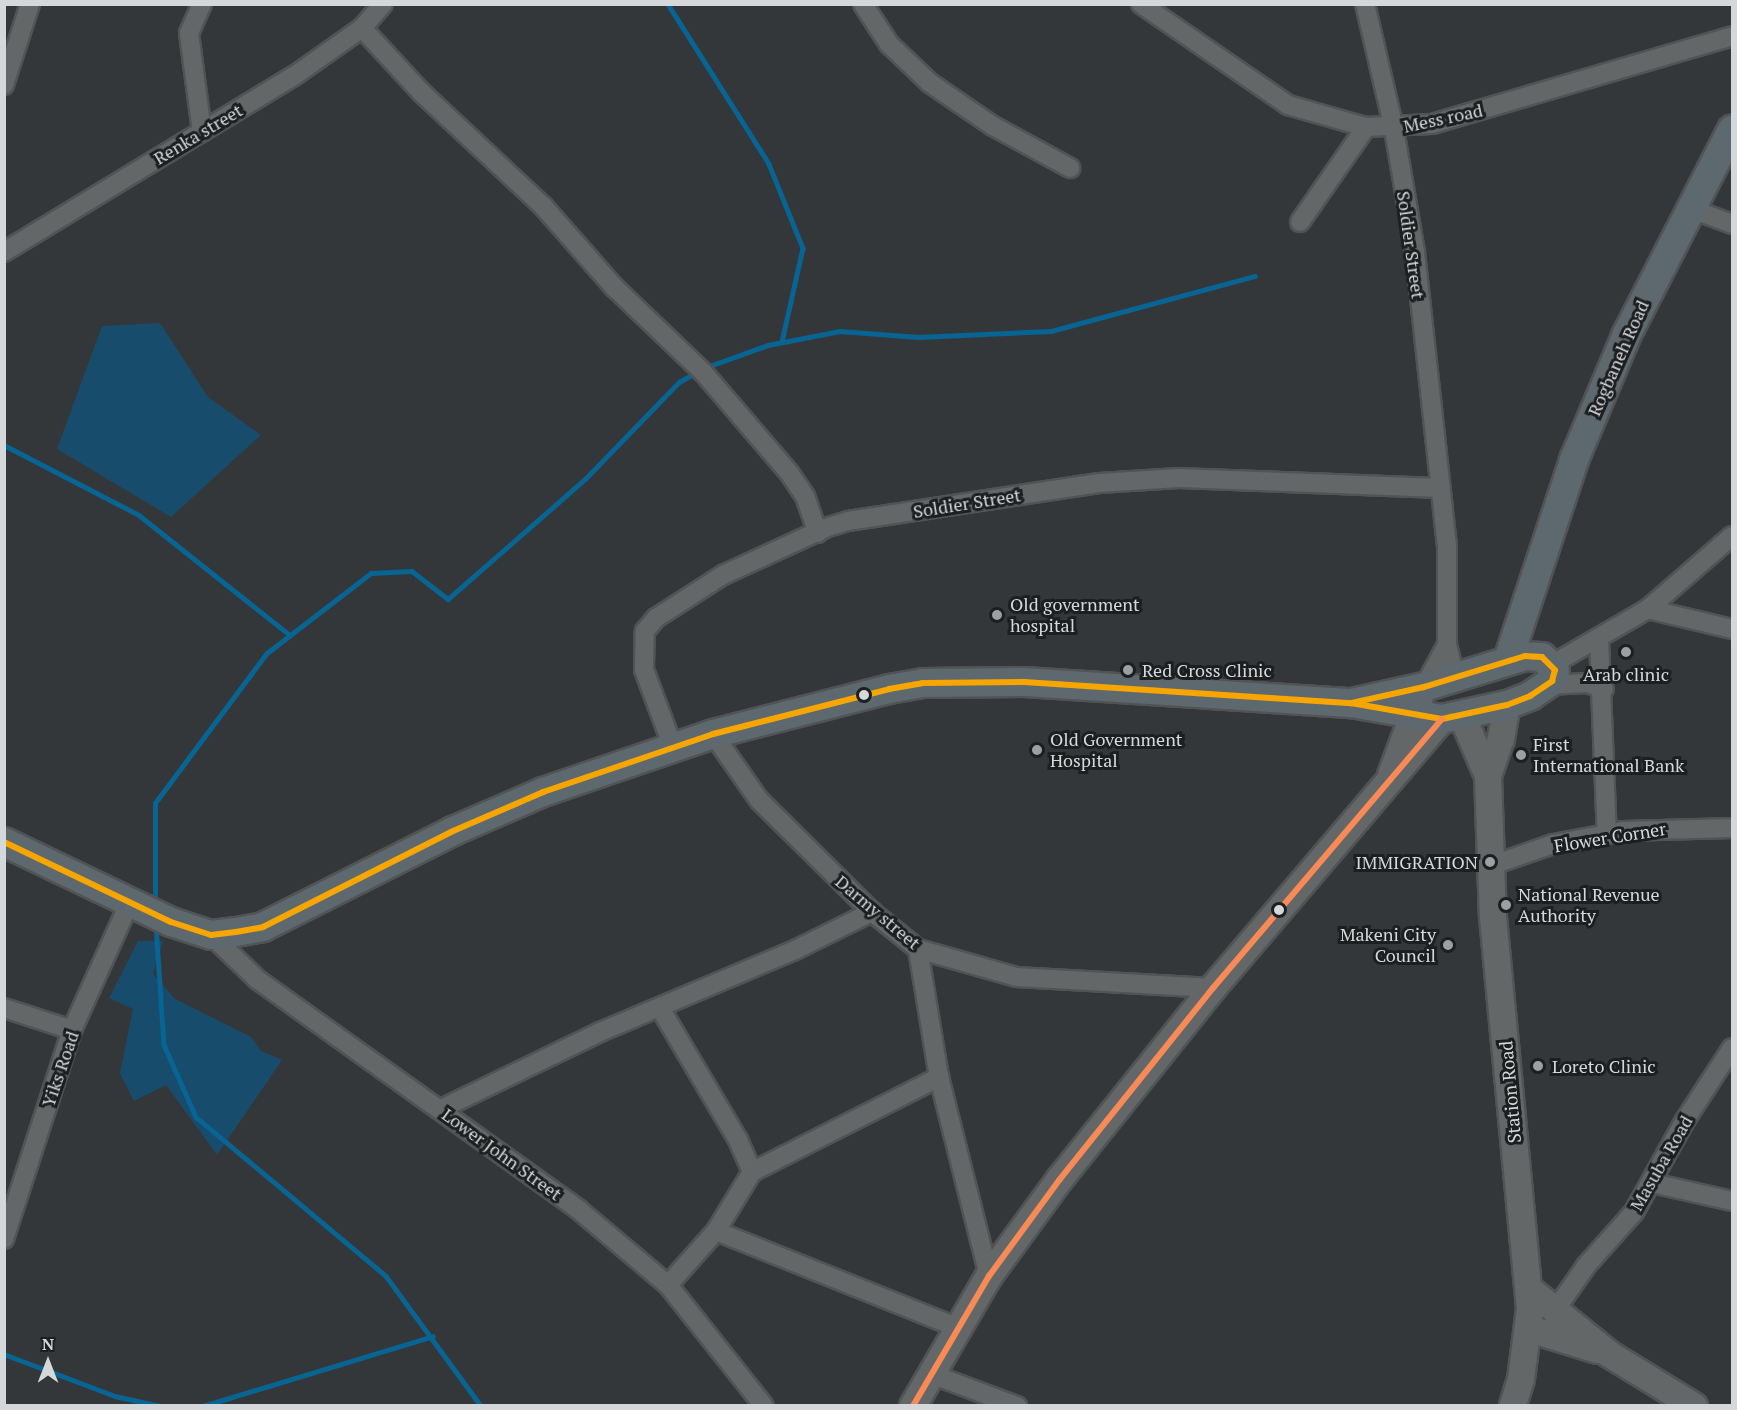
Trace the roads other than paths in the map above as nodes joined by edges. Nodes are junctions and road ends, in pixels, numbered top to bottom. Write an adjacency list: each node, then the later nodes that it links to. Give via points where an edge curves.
1 (30, 4): 9 (street)
2 (202, 4): 13 (street, via 189,33)
3 (383, 4): 7 (street, Renka street)
4 (863, 4): 14 (street, via 889,44 930,83 993,126)
5 (1141, 4): 10 (street, Mess road, via 1288,105)
6 (1365, 4): 11 (street, Soldier Street)
7 (362, 28): 13 (street, Renka street, via 294,76); 20 (street, via 420,92 543,206 614,287 701,370 790,474 805,496)
8 (1732, 36): 11 (street, Mess road, via 1432,124)
9 (4, 85)
10 (1366, 127): 11 (street, Mess road); 16 (street)
11 (1394, 129): 19 (street, Soldier Street, via 1415,252)
12 (1732, 130): 15 (main road, Rogbaneh Road)
13 (202, 132): 18 (street, Renka street)
14 (1070, 168)
15 (1689, 208): 17 (street); 22 (main road, Rogbaneh Road, via 1626,336 1574,460)
16 (1300, 222)
17 (1732, 224)
18 (4, 252)
19 (1440, 488): 20 (street, Soldier Street, via 1179,478 1099,483 848,521); 26 (street, Soldier Street, via 1447,545)
20 (818, 533): 37 (street, Soldier Street, via 723,575 657,618 645,631 644,670)
21 (1732, 536): 23 (street)
22 (1531, 598): 27 (main road, Rogbaneh Road); 28 (main road)
23 (1648, 609): 24 (street); 25 (street)
24 (1732, 629)
25 (1599, 639): 28 (street); 31 (street)
26 (1447, 645): 29 (street, Soldier Street); 30 (street, Soldier Street)
27 (1508, 660): 28 (main road); 29 (main road)
28 (1548, 669): 31 (street); 33 (main road)
29 (1455, 678): 30 (main road)
30 (1424, 687): 32 (main road); 34 (street)
31 (1604, 689): 41 (street)
32 (1351, 703): 34 (main road); 36 (main road, via 1024,682 923,683 808,707)
33 (1507, 705): 35 (main road); 38 (street, Station Road)
34 (1410, 716): 35 (main road); 39 (street)
35 (1452, 718): 38 (street, Station Road); 39 (street)
36 (713, 734): 37 (main road); 45 (street, Darmy street, via 759,800)
37 (673, 747): 46 (main road, via 543,792 463,827 263,927)
38 (1488, 777): 43 (street, Station Road)
39 (1390, 778): 48 (street)
40 (1732, 828): 41 (street, Flower Corner)
41 (1607, 834): 43 (street, Flower Corner, via 1553,844)
42 (4, 842): 44 (main road)
43 (1490, 866): 63 (street, Station Road)
44 (136, 907): 46 (main road); 51 (street, Yiks Road)
45 (872, 912): 47 (street, Darmy street); 50 (street)
46 (211, 934): 54 (street, Lower John Street, via 258,980 293,1007)
47 (918, 949): 48 (street, Darmy street, via 1016,977); 53 (street)
48 (1213, 988): 61 (street, via 1060,1179)
49 (4, 1008): 51 (street)
50 (660, 1008): 54 (street, via 600,1032); 55 (street, via 738,1140)
51 (72, 1030): 56 (street, Yiks Road)
52 (1732, 1048): 57 (street, Masuba Road, via 1684,1122)
53 (939, 1077): 55 (street); 61 (street)
54 (441, 1109): 62 (street, Lower John Street, via 579,1210)
55 (752, 1172): 59 (street)
56 (13, 1181): 60 (street, Yiks Road)
57 (1652, 1183): 58 (street); 64 (street, Masuba Road, via 1634,1212 1585,1267)
58 (1732, 1200)
59 (716, 1231): 62 (street); 65 (street)
60 (4, 1239)
61 (989, 1276): 65 (street)
62 (668, 1285): 69 (street, Lower John Street)
63 (1528, 1289): 64 (street); 66 (street, Station Road)
64 (1558, 1311): 66 (street, Masuba Road); 67 (street)
65 (958, 1328): 68 (street)
66 (1540, 1332): 67 (street); 72 (street, Station Road)
67 (1609, 1354): 73 (street)
68 (931, 1374): 70 (street); 71 (street)
69 (764, 1406)
70 (913, 1406)
71 (1017, 1406)
72 (1513, 1406)
73 (1694, 1406)

